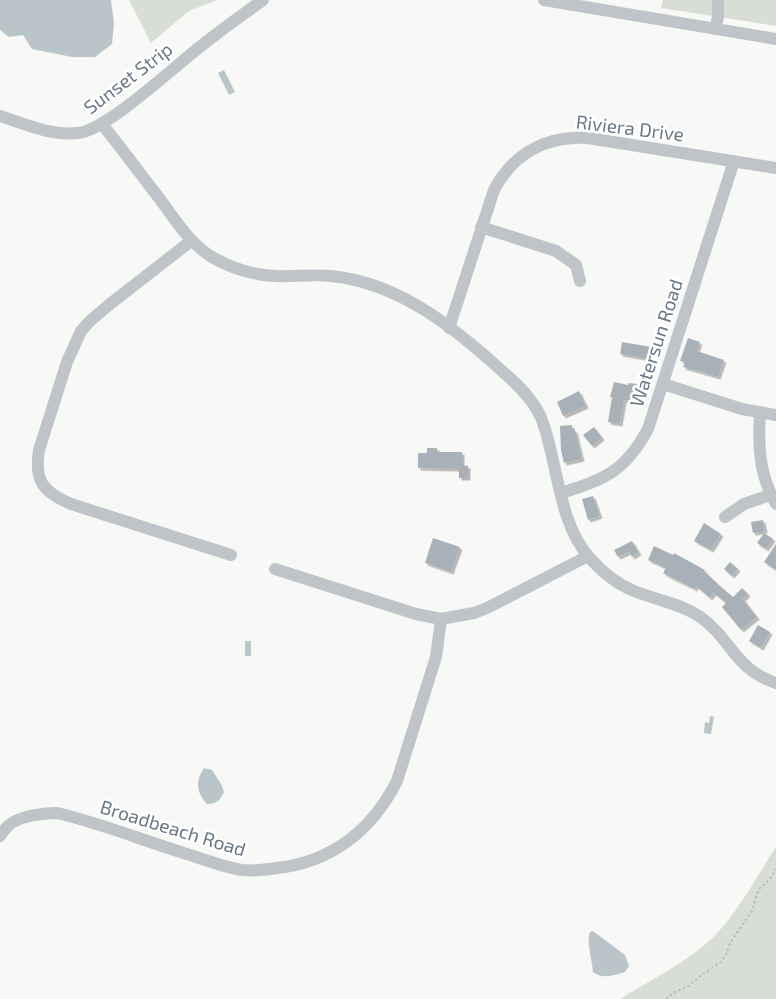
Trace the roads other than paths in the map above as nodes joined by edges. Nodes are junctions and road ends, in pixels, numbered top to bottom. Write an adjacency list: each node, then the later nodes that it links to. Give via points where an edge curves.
1 (263, 0): 8 (street, Sunset Strip)
2 (544, 0): 4 (street)
3 (718, 0): 5 (street)
4 (601, 5): 5 (street)
5 (715, 29): 6 (street)
6 (776, 39)
7 (0, 116): 8 (street, Sunset Strip, via 58,133 79,133)
8 (102, 124): 12 (street)
9 (734, 161): 10 (street, Riviera Drive); 11 (street, Riviera Drive, via 588,138 563,138 532,149 513,164 498,182); 15 (street, Watersun Road)
10 (776, 168)
11 (481, 227): 13 (street, via 556,251 576,265); 14 (street, Riviera Drive)
12 (192, 241): 14 (street, via 228,265 260,275 330,276 386,290 420,306); 21 (street, via 110,304 81,331 67,362 39,450 38,476 54,497 71,504)
13 (580, 281)
14 (449, 328): 18 (street, via 512,380 537,411)
15 (663, 384): 16 (street); 18 (street, Watersun Road, via 648,429 626,461 596,483)
16 (760, 413): 17 (street); 19 (street, via 760,456)
17 (776, 415)
18 (561, 493): 22 (street, via 572,526)
19 (773, 499): 20 (street, via 744,504)
20 (725, 517)
21 (231, 555)
22 (588, 556): 24 (street, via 487,608); 25 (street, via 607,574 633,590 676,604 701,617 719,634 739,661)
23 (275, 569): 24 (street)
24 (441, 619): 26 (street, Broadbeach Road, via 436,657 389,797 352,839 320,858 284,868 243,870 57,813 21,819 9,825)
25 (776, 683)
26 (0, 836)

